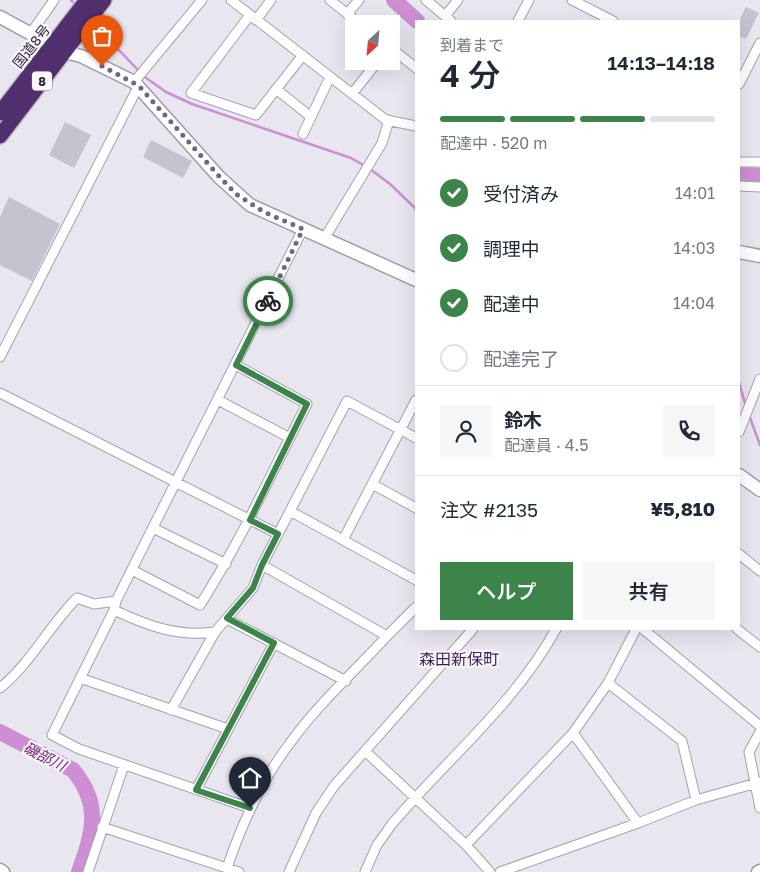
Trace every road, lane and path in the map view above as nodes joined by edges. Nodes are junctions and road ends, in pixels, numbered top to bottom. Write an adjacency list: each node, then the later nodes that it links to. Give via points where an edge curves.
1 (54, 0): 19 (street)
2 (104, 0): 12 (highway, 国道8号 / 8)
3 (202, 0): 28 (street)
4 (231, 0): 15 (street)
5 (272, 0): 15 (street)
6 (330, 0): 13 (street)
7 (359, 0): 13 (street)
8 (426, 0): 16 (street)
9 (458, 0): 16 (street)
10 (529, 0): 17 (street)
11 (572, 0): 18 (street)
12 (84, 13): 21 (highway, 国道8号 / 8)
13 (347, 14)
14 (0, 17): 19 (street)
15 (253, 17): 22 (street); 29 (street, via 191,93 256,115)
16 (448, 19)
17 (519, 20)
18 (611, 20)
19 (31, 33): 21 (street)
20 (760, 43): 27 (street)
21 (58, 49): 28 (street, via 88,59); 31 (highway, 国道8号 / 8); 36 (highway, 国道8号 / 8)
22 (303, 55): 26 (street); 29 (street)
23 (400, 55): 24 (street)
24 (415, 67)
25 (371, 70): 30 (street)
26 (330, 76): 30 (street); 32 (street)
27 (740, 82)
28 (136, 84): 41 (street, via 236,194 264,212); 46 (street)
29 (276, 89): 32 (street)
30 (352, 94): 33 (street)
31 (0, 112)
32 (311, 117): 35 (street)
33 (390, 120): 34 (street); 42 (street, via 382,142)
34 (415, 126)
35 (303, 134)
36 (0, 136)
37 (740, 162): 38 (street)
38 (760, 162)
39 (740, 186): 40 (street)
40 (760, 188)
41 (303, 229): 42 (street); 47 (street)
42 (324, 238): 45 (street)
43 (740, 252): 44 (street)
44 (760, 256)
45 (415, 277)
46 (0, 357)
47 (236, 365): 50 (street); 55 (street, via 307,404)
48 (760, 379): 52 (street)
49 (0, 394): 57 (street)
50 (218, 400): 55 (street); 57 (street)
51 (415, 402): 53 (street)
52 (740, 429)
53 (401, 430): 54 (street); 58 (street); 61 (street, via 347,401)
54 (415, 437)
55 (290, 438): 62 (street)
56 (740, 476): 59 (street)
57 (176, 482): 62 (street); 63 (street)
58 (372, 484): 60 (street); 65 (street)
59 (760, 490)
60 (415, 507)
61 (290, 511): 64 (street); 65 (street)
62 (250, 520): 64 (street); 67 (street)
63 (153, 528): 67 (street); 69 (street)
64 (278, 534): 68 (street)
65 (343, 540): 71 (street)
66 (740, 555): 70 (street)
67 (226, 564): 69 (street, via 200,605)
68 (262, 565): 74 (street, via 253,588); 81 (street)
69 (132, 570): 72 (street)
70 (760, 571)
71 (415, 579)
72 (115, 606): 80 (street, via 163,630 196,635); 84 (street); 87 (street, via 77,598 16,676)
73 (415, 608): 81 (street)
74 (227, 618): 80 (street); 82 (street)
75 (473, 630): 93 (street)
76 (555, 630): 97 (street, via 542,655 513,692)
77 (635, 630): 86 (street)
78 (644, 630): 89 (street)
79 (738, 630): 83 (street)
80 (215, 632): 88 (street)
81 (387, 636): 85 (street)
82 (274, 643): 85 (street); 90 (street)
83 (760, 647)
84 (80, 678): 88 (street); 94 (street, via 52,735 79,749)
85 (346, 681): 99 (street, via 291,741)
86 (608, 683): 92 (street); 98 (street, via 682,741)
87 (0, 688)
88 (171, 710): 90 (street)
89 (760, 726)
90 (228, 729): 96 (street)
91 (760, 732): 95 (street, via 749,752)
92 (573, 733): 101 (street); 103 (street)
93 (365, 751): 97 (street); 107 (street, via 316,812)
94 (124, 765): 96 (street); 102 (street)
95 (757, 782): 98 (street); 100 (street)
96 (196, 790): 99 (street)
97 (414, 798): 103 (street); 108 (street, via 377,845)
98 (696, 800): 101 (street)
99 (250, 808): 104 (street)
100 (760, 808)
101 (638, 823): 110 (street)
102 (102, 827): 104 (street); 105 (street)
103 (466, 845): 109 (street)
104 (226, 868): 106 (street)
105 (88, 872)
106 (239, 872)
107 (289, 872)
108 (365, 872)
109 (490, 872)
110 (500, 872)

